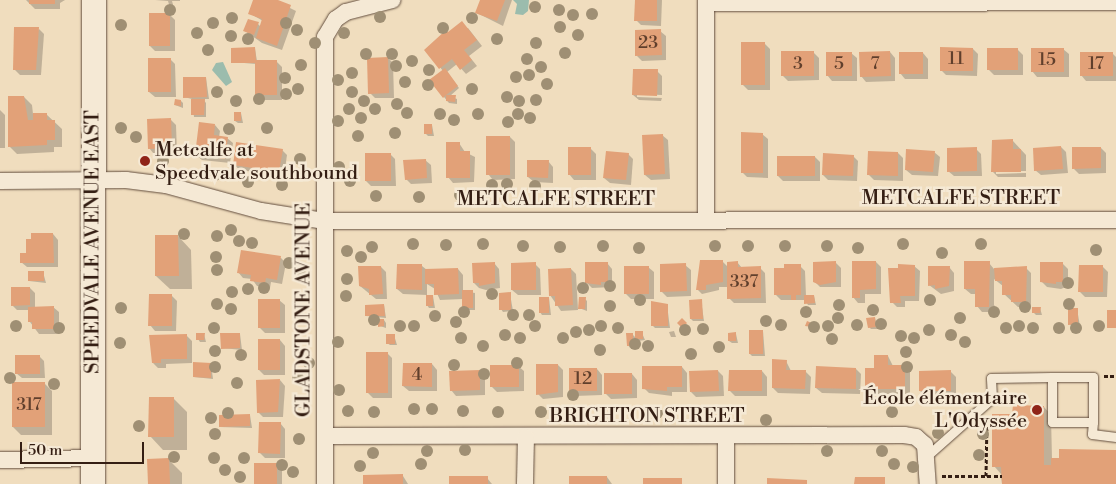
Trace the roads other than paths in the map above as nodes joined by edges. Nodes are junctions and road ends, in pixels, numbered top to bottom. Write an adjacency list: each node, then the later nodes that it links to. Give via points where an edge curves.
1 (94, 0): 5 (main road, SPEEDVALE AVENUE EAST)
2 (392, 0): 9 (street, GLADSTONE AVENUE, via 346,12 336,19 325,37)
3 (706, 2): 4 (street); 7 (street)
4 (1116, 2)
5 (93, 179): 6 (street, METCALFE STREET); 9 (street, METCALFE STREET, via 166,185 261,211); 17 (main road, SPEEDVALE AVENUE EAST)
6 (0, 181)
7 (706, 219): 8 (street, METCALFE STREET); 9 (street, METCALFE STREET)
8 (1116, 220)
9 (325, 221): 12 (street, GLADSTONE AVENUE)
10 (1052, 377): 11 (lane, via 1052,422); 11 (lane, via 1094,376); 16 (lane, via 991,378 992,398)
11 (1093, 422): 14 (lane, via 1092,434)
12 (325, 436): 13 (street, BRIGHTON STREET); 21 (street, GLADSTONE AVENUE)
13 (526, 437): 15 (street, BRIGHTON STREET); 22 (street)
14 (1116, 437)
15 (726, 438): 16 (street, BRIGHTON STREET, via 916,437 925,445); 23 (street)
16 (928, 455): 19 (street)
17 (93, 458): 18 (street); 20 (main road, SPEEDVALE AVENUE EAST)
18 (0, 460)
19 (934, 480)
20 (93, 484)
21 (325, 484)
22 (525, 484)
23 (726, 484)

